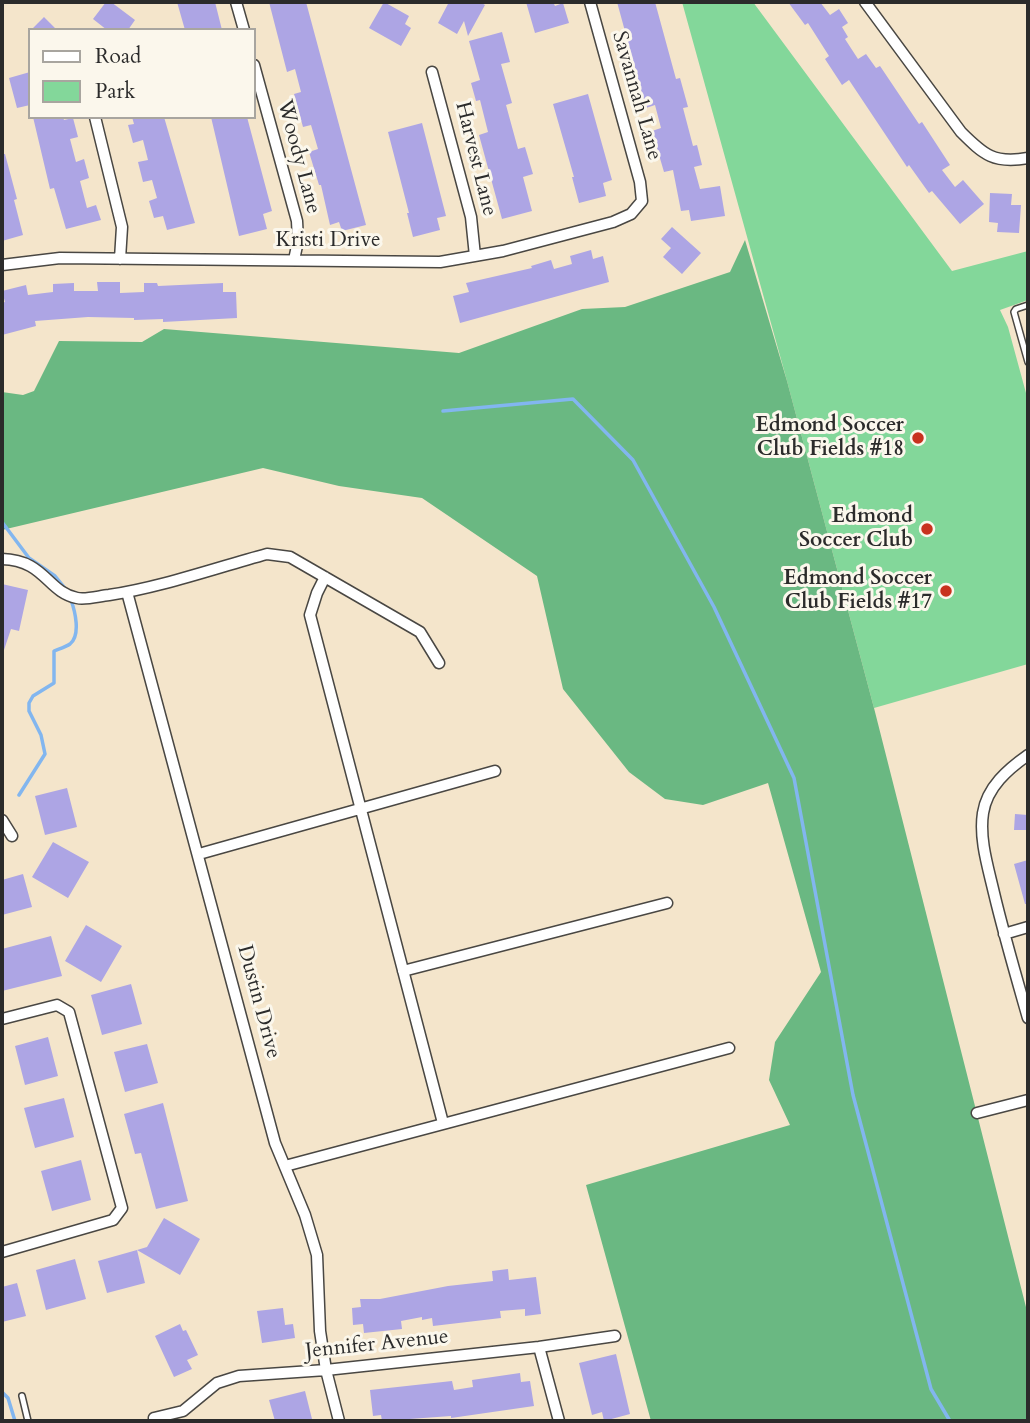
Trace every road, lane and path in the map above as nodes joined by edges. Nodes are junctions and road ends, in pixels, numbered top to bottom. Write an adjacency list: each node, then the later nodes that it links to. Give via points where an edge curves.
1 (236, 2): 4 (street)
2 (590, 2): 9 (street, Savannah Lane)
3 (866, 2): 8 (street, via 979,150 995,160)
4 (243, 28)
5 (256, 72): 12 (street, Woody Lane, via 297,221)
6 (432, 72): 10 (street, Harvest Lane, via 471,217)
7 (95, 119): 11 (street, via 122,227)
8 (1028, 158)
9 (642, 201): 10 (street, Kristi Drive, via 631,214 613,222)
10 (475, 256): 12 (street, Kristi Drive, via 440,262)
11 (120, 259): 12 (street, Kristi Drive); 13 (street, Kristi Drive, via 60,258)
12 (294, 260)
13 (2, 265)
14 (1028, 305): 15 (lane, via 1014,312)
15 (1028, 362)
16 (2, 559): 18 (street, via 36,568 77,598)
17 (325, 578): 18 (street, via 290,557 267,554); 19 (street, via 419,632); 22 (street, via 310,615)
18 (127, 592): 25 (street, Dustin Drive)
19 (439, 663)
20 (1028, 755): 28 (street, via 1009,767 993,787 983,811 982,836)
21 (495, 771): 22 (street)
22 (361, 808): 25 (street); 29 (street)
23 (2, 820): 24 (street)
24 (12, 836)
25 (199, 854): 36 (street, Dustin Drive, via 275,1143)
26 (667, 903): 29 (street)
27 (1028, 928): 28 (street)
28 (1004, 934): 30 (street)
29 (404, 971): 35 (street)
30 (1028, 1018)
31 (2, 1019): 37 (street, via 57,1005 69,1012 122,1208 113,1220)
32 (729, 1048): 35 (street)
33 (1028, 1100): 34 (street)
34 (977, 1113)
35 (443, 1123): 36 (street)
36 (285, 1166): 40 (street, Dustin Drive, via 317,1255)
37 (2, 1252)
38 (615, 1336): 39 (street, Jennifer Avenue)
39 (539, 1347): 40 (street, Jennifer Avenue); 45 (street)
40 (326, 1370): 42 (street, Jennifer Avenue, via 239,1376 217,1383 183,1410); 44 (street, Dustin Drive)
41 (22, 1396): 43 (lane)
42 (154, 1420)
43 (29, 1421)
44 (339, 1421)
45 (559, 1421)

